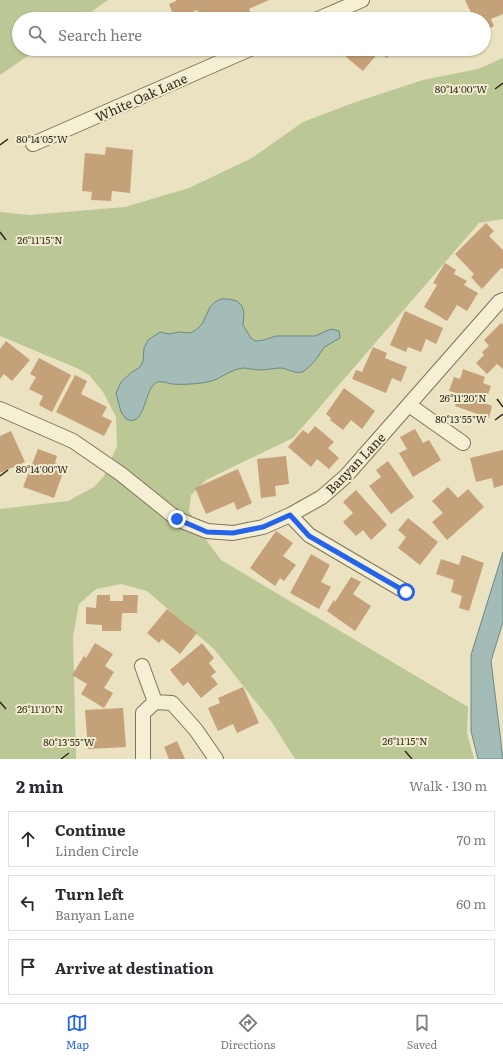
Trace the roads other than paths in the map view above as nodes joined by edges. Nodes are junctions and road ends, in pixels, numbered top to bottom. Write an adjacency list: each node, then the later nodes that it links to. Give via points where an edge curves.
1 (362, 0): 2 (street)
2 (334, 12)
3 (234, 56): 4 (street, White Oak Lane)
4 (33, 144)
5 (503, 300): 6 (street, Banyan Lane)
6 (409, 405): 8 (street); 9 (street, Banyan Lane, via 346,476 322,497)
7 (0, 409): 9 (street, Banyan Lane, via 72,441 121,474 177,519 207,532 233,533 263,527)
8 (463, 443)
9 (290, 515): 10 (street, via 309,536)
10 (406, 592)
11 (142, 666): 12 (street)
12 (155, 702): 13 (street, via 142,713); 14 (street, via 172,703 196,730)
13 (143, 759)
14 (216, 759)

